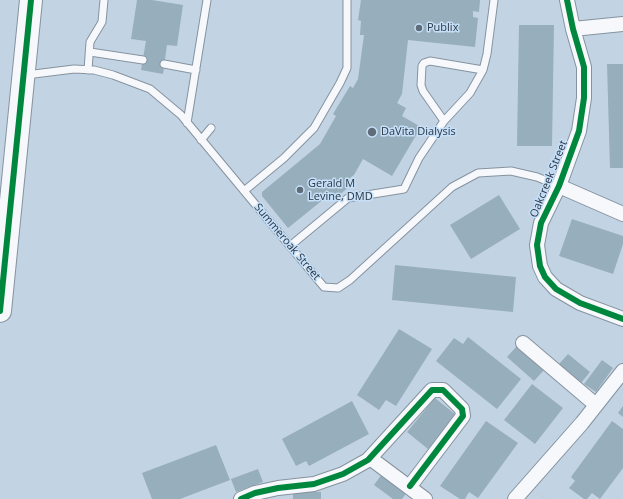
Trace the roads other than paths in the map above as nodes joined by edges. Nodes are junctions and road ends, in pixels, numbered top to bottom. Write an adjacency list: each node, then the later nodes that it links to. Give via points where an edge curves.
1 (31, 0): 15 (main road)
2 (104, 0): 9 (lane, via 102,22 90,42)
3 (208, 0): 13 (lane)
4 (347, 0): 21 (lane, via 347,68 340,83 314,128 284,158)
5 (494, 0): 14 (lane)
6 (567, 0): 8 (street, Oakcreek Street)
7 (623, 24): 8 (street)
8 (573, 29): 20 (street, Oakcreek Street, via 584,67 584,98 579,130)
9 (90, 52): 10 (lane); 12 (lane)
10 (143, 60)
11 (164, 64): 13 (lane)
12 (88, 70): 15 (lane, Summeroak Street, via 74,69); 17 (lane, Summeroak Street, via 112,75 150,89)
13 (196, 70): 17 (lane)
14 (483, 70): 16 (lane, via 470,94); 16 (lane, via 430,61 424,63 421,85 423,91)
15 (23, 75): 24 (main road)
16 (444, 121): 23 (lane, via 419,158 404,189 348,198)
17 (187, 123): 19 (lane, Summeroak Street)
18 (211, 128): 19 (lane)
19 (201, 140): 21 (lane, Summeroak Street)
20 (559, 186): 22 (street, Summeroak Street); 23 (lane, Summeroak Street, via 537,177 511,171 478,172 452,187 338,288 324,287); 25 (street, Oakcreek Street, via 541,222 537,245 540,266 545,277 556,289 580,302)
21 (244, 191): 23 (lane, Summeroak Street)
22 (623, 214)
23 (290, 246)
24 (0, 311)
25 (623, 319)
26 (523, 343): 28 (street)
27 (623, 371): 28 (street)
28 (596, 405): 33 (street)
29 (370, 458): 30 (street); 30 (street, via 432,390 443,390 462,409 463,416); 31 (street, via 343,474 314,484 255,492)
30 (410, 486): 32 (street)
31 (241, 499)
32 (425, 499)
33 (515, 499)

